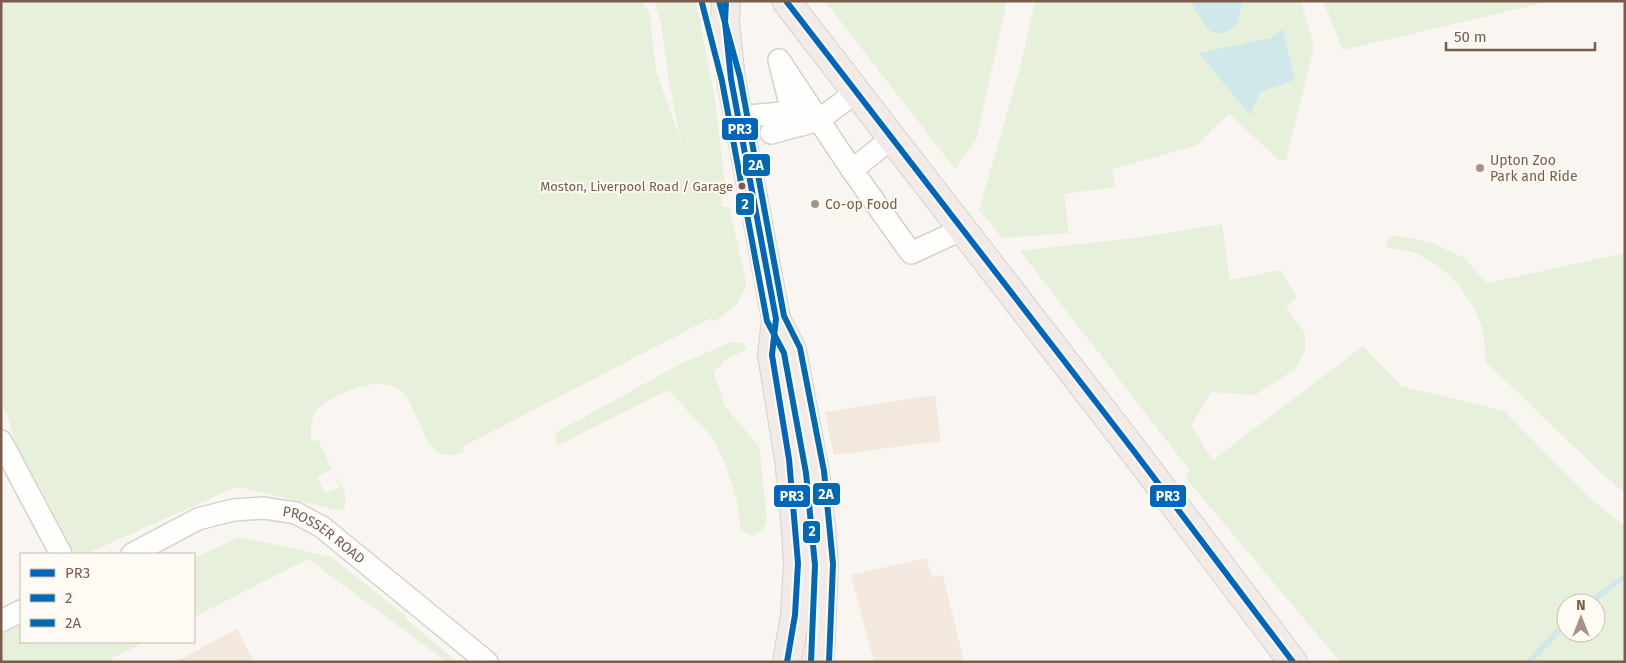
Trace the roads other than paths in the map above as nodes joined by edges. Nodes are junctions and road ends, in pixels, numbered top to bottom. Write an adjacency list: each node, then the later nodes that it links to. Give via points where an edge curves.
1 (710, 1): 4 (highway)
2 (726, 1): 4 (highway)
3 (786, 1): 5 (highway)
4 (731, 79): 6 (highway)
5 (856, 92): 7 (street); 9 (highway)
6 (738, 117): 7 (street, via 792,112 779,60); 12 (highway)
7 (819, 120): 8 (street); 10 (street)
8 (771, 133)
9 (892, 138): 10 (street); 11 (highway)
10 (852, 170): 11 (street, via 911,253)
11 (963, 229): 21 (highway)
12 (776, 319): 19 (highway, via 772,355 789,459 797,554 795,615); 20 (highway, via 792,350 816,480 824,566)
13 (1, 441): 14 (street)
14 (60, 553)
15 (134, 553): 18 (street, PROSSER ROAD, via 198,519 233,510 264,508 296,513 322,527)
16 (20, 612): 17 (street)
17 (1, 621)
18 (487, 662)
19 (787, 662)
20 (820, 662)
21 (1293, 662)

